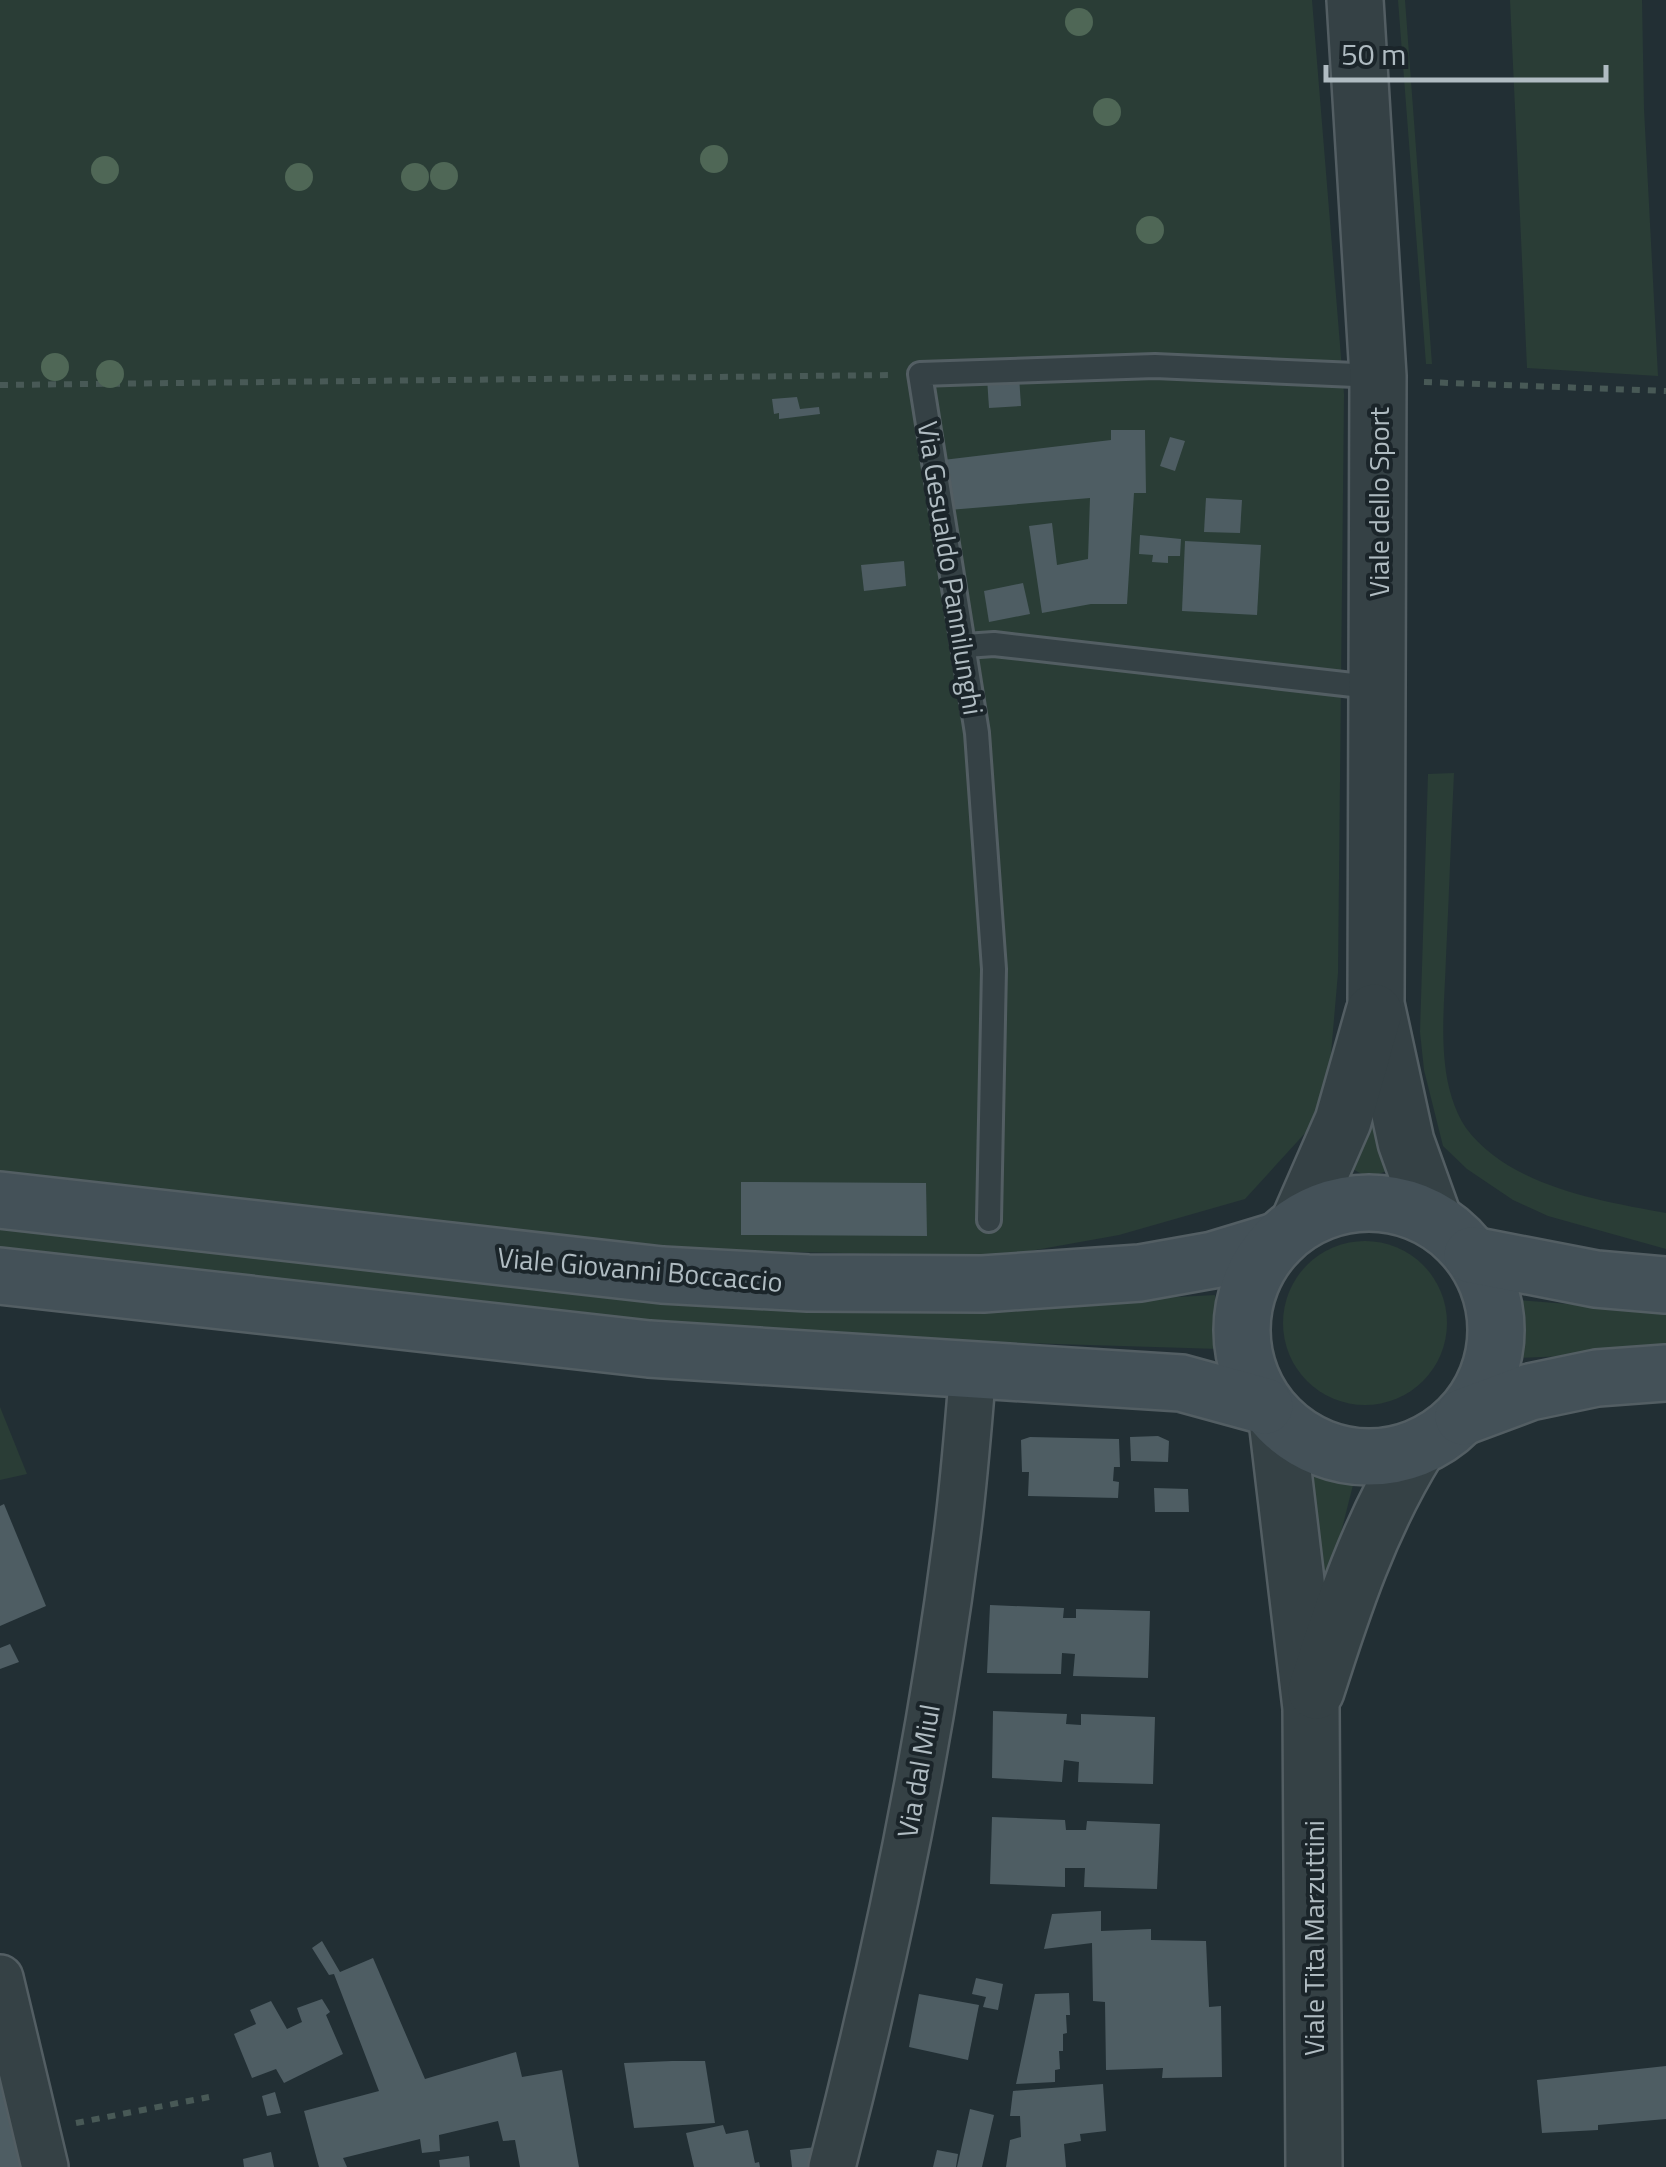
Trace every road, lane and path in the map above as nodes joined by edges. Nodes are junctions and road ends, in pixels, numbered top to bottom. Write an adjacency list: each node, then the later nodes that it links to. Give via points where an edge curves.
1 (1355, 0): 3 (street, Viale dello Sport)
2 (920, 374): 3 (lane, via 1155,366); 4 (path); 6 (lane, Via Gesualdo Pannilunghi)
3 (1378, 376): 5 (path); 7 (street, Viale dello Sport)
4 (0, 384)
5 (1666, 391)
6 (965, 646): 7 (lane); 10 (lane, Via Gesualdo Pannilunghi, via 994,969)
7 (1379, 688): 8 (street, Viale dello Sport)
8 (1376, 1004): 11 (street, Viale dello Sport, via 1342,1121); 12 (street, Viale dello Sport, via 1406,1142)
9 (0, 1200): 11 (main road, Viale Giovanni Boccaccio, via 642,1273 808,1284 983,1284 1140,1273 1213,1260)
10 (989, 1220)
11 (1288, 1232): 12 (main road, via 1348,1204 1380,1203 1408,1208); 17 (main road, via 1250,1282 1241,1326 1250,1377)
12 (1453, 1237): 14 (main road, via 1596,1279); 18 (main road, via 1486,1277 1496,1312 1497,1339 1484,1386)
13 (0, 1276): 15 (main road, via 649,1349)
14 (1666, 1284)
15 (973, 1369): 17 (main road, via 1180,1382); 24 (street, Via dal Miul, via 956,1543 916,1789 871,2016)
16 (1666, 1373): 18 (main road, via 1530,1392)
17 (1271, 1413): 19 (main road, via 1332,1452 1374,1458); 20 (street, Viale Tita Marzuttini)
18 (1463, 1417): 19 (main road)
19 (1417, 1449): 20 (street, Viale Tita Marzuttini, via 1364,1551)
20 (1311, 1708): 25 (street, Viale Tita Marzuttini)
21 (0, 1978): 23 (street)
22 (209, 2097): 23 (path, via 160,2104)
23 (40, 2150)
24 (832, 2167)
25 (1314, 2167)

